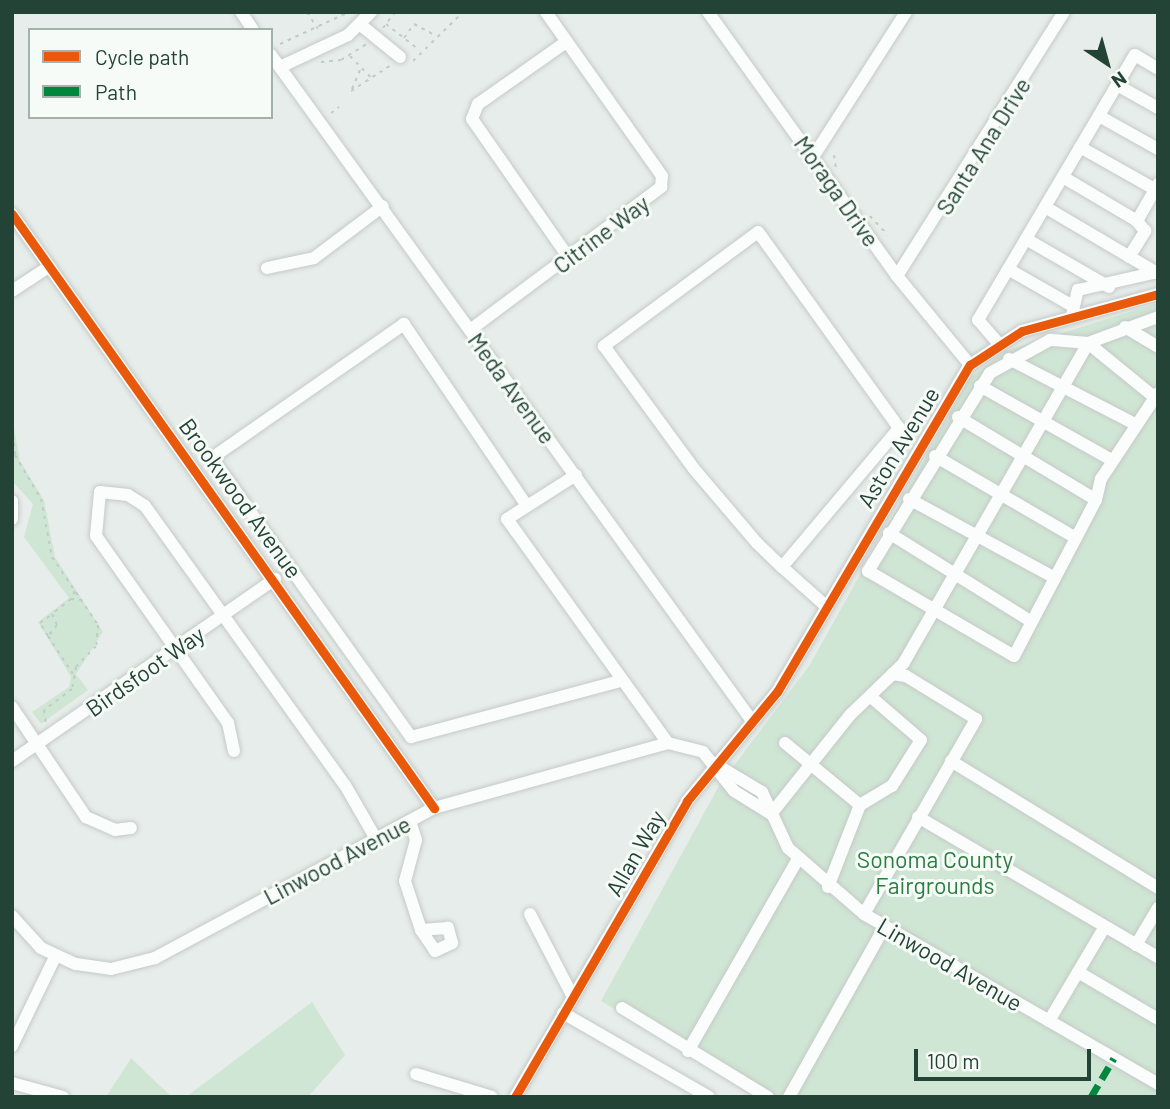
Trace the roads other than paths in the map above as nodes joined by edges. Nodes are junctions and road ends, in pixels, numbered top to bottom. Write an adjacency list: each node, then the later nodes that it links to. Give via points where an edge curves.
1 (241, 12): 8 (street)
2 (371, 12): 7 (street)
3 (546, 12): 9 (street, Citrine Way)
4 (708, 12): 19 (street, Moraga Drive)
5 (906, 12): 19 (street)
6 (1064, 12): 34 (street, Santa Ana Drive)
7 (362, 26): 10 (street); 12 (street)
8 (252, 28)
9 (566, 42): 29 (street, Citrine Way, via 662,176 655,195); 29 (street, via 478,104 472,119)
10 (400, 57)
11 (273, 58): 12 (street, Meda Avenue)
12 (280, 67): 22 (street, Meda Avenue)
13 (1158, 69): 14 (street, via 1135,55)
14 (1117, 85): 15 (street); 16 (street)
15 (1158, 108)
16 (1099, 116): 17 (street); 18 (street)
17 (1080, 147): 20 (street); 21 (street)
18 (1158, 149)
19 (813, 157): 34 (street, Moraga Drive)
20 (1063, 177): 23 (street); 25 (street)
21 (1157, 188): 25 (street)
22 (383, 206): 31 (street, via 314,258); 41 (street, Meda Avenue)
23 (1045, 207): 27 (street); 28 (street)
24 (12, 214): 30 (street, Brookwood Avenue)
25 (1141, 226): 26 (street); 28 (street)
26 (1158, 237)
27 (1026, 239): 32 (street); 35 (street)
28 (1129, 257): 33 (street)
29 (569, 258): 41 (street, Citrine Way)
30 (50, 266): 36 (street); 69 (street, Brookwood Avenue)
31 (267, 268)
32 (1009, 269): 38 (street); 43 (street, via 978,320)
33 (1157, 272): 35 (street)
34 (897, 276): 46 (street, Moraga Drive)
35 (1110, 287): 38 (street, via 1078,290)
36 (12, 291)
37 (1158, 294): 38 (street, Aston Avenue)
38 (1071, 310): 43 (street, Aston Avenue)
39 (1158, 317): 40 (street)
40 (1125, 327): 42 (street); 44 (street)
41 (470, 330): 56 (street, Meda Avenue)
42 (1088, 343): 45 (street, via 1051,340); 48 (street); 49 (street)
43 (999, 344): 46 (street, Aston Avenue)
44 (1158, 347)
45 (1009, 359): 47 (street); 48 (street)
46 (970, 365): 70 (street, Aston Avenue)
47 (980, 386): 50 (street); 51 (street)
48 (1063, 387): 51 (street); 52 (street)
49 (1155, 395): 52 (street)
50 (958, 417): 53 (street); 54 (street)
51 (1042, 423): 54 (street); 55 (street)
52 (1135, 424): 55 (street)
53 (935, 456): 57 (street); 58 (street)
54 (1022, 457): 57 (street); 59 (street)
55 (1112, 460): 59 (street)
56 (576, 475): 61 (street); 79 (street, Meda Avenue)
57 (1000, 496): 64 (street); 65 (street)
58 (909, 499): 63 (street); 64 (street)
59 (1096, 500): 65 (street)
60 (12, 501): 62 (street)
61 (527, 506): 76 (street, via 507,519); 76 (street, via 404,324 212,458 411,737)
62 (12, 519)
63 (890, 533): 67 (street); 71 (street, via 868,571)
64 (977, 536): 67 (street); 68 (street)
65 (1076, 538): 68 (street)
66 (782, 567): 66 (street, via 694,469 604,346 758,232 899,428); 70 (street)
67 (955, 574): 71 (street); 73 (street)
68 (1055, 578): 73 (street)
69 (275, 579): 72 (street, Birdsfoot Way); 89 (street, Brookwood Avenue)
70 (826, 607): 79 (street, Aston Avenue)
71 (933, 612): 73 (street, via 1014,656); 75 (street)
72 (223, 615): 74 (street, Birdsfoot Way); 74 (street, via 145,506 128,495 100,492 96,536); 94 (street, via 345,785)
73 (1032, 622)
74 (176, 650): 82 (street, Birdsfoot Way); 83 (street, via 228,723)
75 (892, 674): 77 (street); 85 (street, via 906,676 976,719)
76 (620, 681): 80 (street)
77 (871, 696): 86 (street); 88 (street, via 920,740 892,786)
78 (12, 708): 82 (street)
79 (752, 721): 87 (street, Allan Way)
80 (668, 743): 87 (street, Linwood Avenue, via 690,744); 89 (street, Linwood Avenue)
81 (785, 743): 86 (street)
82 (38, 744): 84 (street, Birdsfoot Way); 93 (street, via 86,817 115,830)
83 (234, 751)
84 (12, 761)
85 (951, 761): 91 (street); 97 (street)
86 (810, 765): 88 (street); 90 (street)
87 (720, 767): 90 (street, Linwood Avenue, via 762,792); 109 (street, Allan Way, via 687,801)
88 (860, 805): 96 (street)
89 (434, 808): 92 (street, Linwood Avenue)
90 (771, 814): 95 (street, Linwood Avenue)
91 (918, 817): 100 (street); 103 (street)
92 (410, 821): 94 (street, Linwood Avenue); 104 (street, via 416,841 405,881)
93 (131, 828)
94 (376, 839): 106 (street, Linwood Avenue, via 155,958 111,969)
95 (798, 859): 96 (street, Linwood Avenue); 115 (street)
96 (828, 887): 100 (street, Linwood Avenue)
97 (1158, 888)
98 (1158, 908): 105 (street)
99 (530, 914): 109 (street)
100 (864, 914): 102 (street, Linwood Avenue)
101 (12, 916): 106 (street)
102 (885, 926): 113 (street, Linwood Avenue); 124 (street)
103 (1104, 928): 105 (street); 108 (street)
104 (421, 930)
105 (1136, 944): 107 (street)
106 (55, 957): 114 (street)
107 (1158, 957)
108 (1078, 972): 112 (street); 113 (street)
109 (573, 997): 111 (street, Allan Way)
110 (622, 1008): 115 (street)
111 (564, 1013): 121 (street, Allan Way); 122 (street)
112 (1158, 1019)
113 (1049, 1021): 118 (street, Linwood Avenue)
114 (12, 1046)
115 (688, 1051): 123 (street)
116 (416, 1074): 120 (street)
117 (12, 1083): 119 (street)
118 (1158, 1084)
119 (63, 1097)
120 (492, 1097)
121 (514, 1097)
122 (709, 1097)
123 (768, 1097)
124 (789, 1097)

